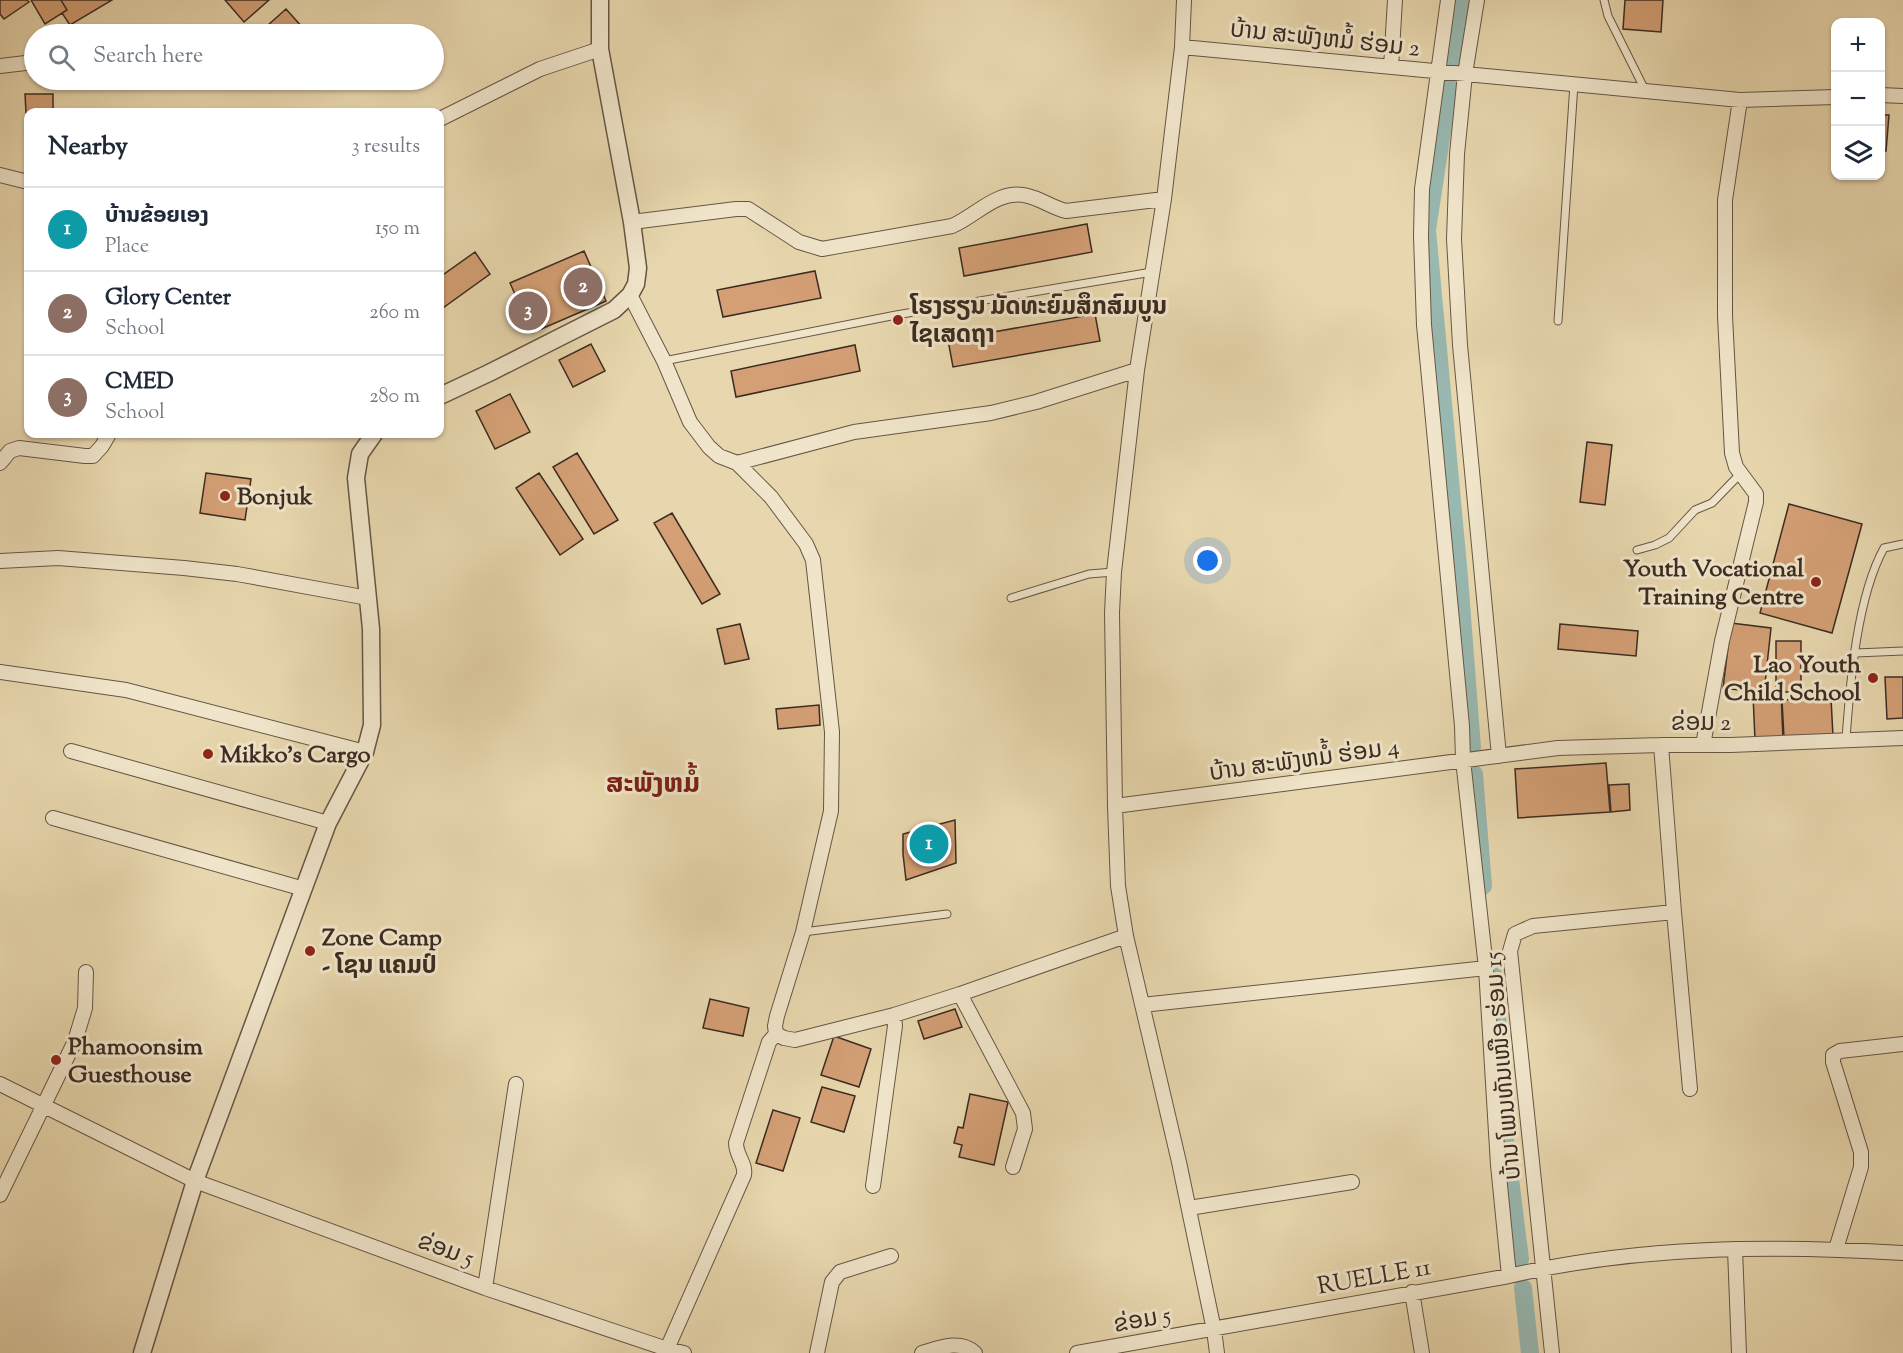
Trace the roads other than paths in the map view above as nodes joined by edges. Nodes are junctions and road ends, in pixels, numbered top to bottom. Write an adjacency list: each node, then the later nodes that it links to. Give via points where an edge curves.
1 (600, 0): 8 (street)
2 (1184, 0): 7 (street)
3 (1395, 0): 11 (street)
4 (1448, 0): 12 (street)
5 (1477, 0): 13 (street)
6 (1604, 0): 15 (lane, via 1608,16)
7 (1182, 47): 11 (street, ບ້ານ ສະພັງຫມໍ້ ຮ່ອມ 2); 23 (street)
8 (600, 50): 20 (street, via 540,69); 24 (street)
9 (24, 63): 10 (street)
10 (0, 66)
11 (1391, 67): 12 (street, ບ້ານ ສະພັງຫມໍ້ ຮ່ອມ 2)
12 (1439, 72): 13 (street, ບ້ານ ສະພັງຫມໍ້ ຮ່ອມ 2); 52 (street, via 1422,189 1424,325)
13 (1465, 74): 14 (street, ບ້ານ ສະພັງຫມໍ້ ຮ່ອມ 2); 51 (street, via 1454,239 1460,345)
14 (1574, 84): 15 (street, ບ້ານ ສະພັງຫມໍ້ ຮ່ອມ 2); 27 (lane)
15 (1646, 91): 19 (street, ບ້ານ ສະພັງຫມໍ້ ຮ່ອມ 2)
16 (1885, 95): 17 (street)
17 (1903, 96)
18 (1831, 97): 19 (street, ບ້ານ ສະພັງຫມໍ້ ຮ່ອມ 2)
19 (1740, 100): 35 (street, via 1725,200 1732,453)
20 (444, 117)
21 (0, 175): 22 (street)
22 (24, 181)
23 (1164, 199): 24 (street, via 1066,211 1017,193 1001,196 952,226 822,249 799,242 748,209); 25 (street)
24 (632, 222): 26 (street, via 638,268)
25 (1152, 272): 28 (lane, via 896,315); 29 (street)
26 (630, 295): 28 (street); 30 (street, via 614,310)
27 (1558, 321)
28 (664, 361): 34 (street, via 690,422 714,452)
29 (1137, 370): 34 (street, via 991,413 854,432); 39 (street)
30 (444, 394)
31 (107, 438): 33 (street, via 93,456 19,448 10,451)
32 (371, 438): 40 (street, via 360,454 356,478)
33 (0, 463)
34 (737, 463): 59 (street, via 771,496 807,543 813,560 832,732 831,811)
35 (1740, 474): 37 (lane, via 1712,503 1695,510 1669,538); 48 (street, via 1756,494 1756,502 1722,641)
36 (1903, 544): 43 (lane, via 1884,548 1874,566)
37 (1637, 550)
38 (0, 561): 40 (street, via 58,558 184,568)
39 (1114, 572): 41 (lane, via 1089,574); 53 (street)
40 (368, 598): 50 (street, via 372,725)
41 (1011, 598)
42 (1903, 651): 43 (lane)
43 (1856, 652): 46 (lane)
44 (0, 672): 50 (street, via 126,690)
45 (1903, 738): 46 (street, ຂ່ອມ 2)
46 (1846, 739): 48 (street, ຂ່ອມ 2)
47 (1661, 745): 48 (street, ຂ່ອມ 2); 51 (street, ຂ່ອມ 2, via 1558,748); 57 (street)
48 (1703, 745)
49 (71, 751): 55 (street)
50 (365, 752): 55 (street)
51 (1499, 756): 52 (street, ບ້ານ ສະພັງຫມໍ້ ຮ່ອມ 4)
52 (1463, 760): 53 (street, ບ້ານ ສະພັງຫມໍ້ ຮ່ອມ 4); 61 (street)
53 (1115, 806): 60 (street, via 1118,886)
54 (53, 818): 56 (street)
55 (328, 823): 56 (street)
56 (304, 889): 73 (street)
57 (1674, 912): 70 (street); 82 (street, ບ້ານ ໂພນທັນເໜືອ ຮ່ອມ 15, via 1533,926 1515,934 1510,951)
58 (947, 914): 59 (lane)
59 (803, 933): 66 (street, via 777,1016)
60 (1126, 936): 63 (street); 64 (street)
61 (1486, 968): 64 (street); 83 (street)
62 (86, 972): 71 (street, via 87,996 81,1025)
63 (960, 994): 65 (street); 72 (street, via 1023,1113 1025,1129)
64 (1142, 1005): 77 (street)
65 (894, 1015): 66 (street, via 795,1040); 75 (street)
66 (776, 1034): 87 (street, via 736,1143 744,1175)
67 (1903, 1044): 79 (street, via 1833,1055 1861,1152 1861,1167)
68 (0, 1084): 71 (street, ຂ່ອມ 5)
69 (516, 1084): 84 (street)
70 (1690, 1089)
71 (44, 1107): 73 (street, ຂ່ອມ 5); 76 (street)
72 (1013, 1167)
73 (195, 1181): 84 (street, ຂ່ອມ 5); 88 (street)
74 (1352, 1182): 77 (street)
75 (873, 1186)
76 (0, 1195)
77 (1189, 1208): 86 (street)
78 (1735, 1249): 79 (street, RUELLE 11); 82 (street, RUELLE 11); 97 (street)
79 (1836, 1249): 80 (street, RUELLE 11)
80 (1903, 1253)
81 (891, 1256): 90 (street, via 840,1272 832,1282)
82 (1543, 1267): 83 (street, RUELLE 11); 96 (street, ບ້ານ ໂພນທັນເໜືອ ຮ່ອມ 15)
83 (1509, 1276): 85 (street, RUELLE 11)
84 (485, 1288): 87 (street, ຂ່ອມ 5)
85 (1412, 1292): 86 (street, RUELLE 11); 95 (street)
86 (1214, 1330): 93 (street, ຂ່ອມ 5); 94 (street)
87 (667, 1349): 89 (street, ຂ່ອມ 5)
88 (142, 1353)
89 (684, 1353)
90 (817, 1353)
91 (922, 1353): 92 (street, via 952,1345)
92 (975, 1353)
93 (1077, 1353)
94 (1217, 1353)
95 (1422, 1353)
96 (1552, 1353)
97 (1738, 1353)

